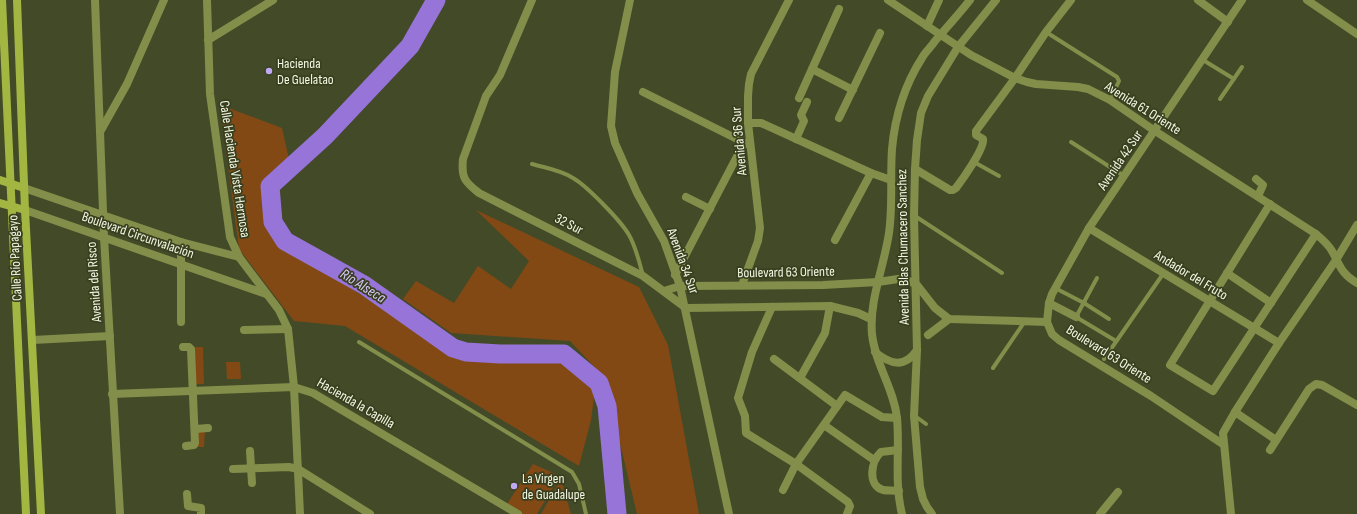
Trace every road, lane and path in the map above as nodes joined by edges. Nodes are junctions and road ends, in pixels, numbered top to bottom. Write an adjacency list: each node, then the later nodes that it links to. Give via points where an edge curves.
1 (2, 0): 52 (main road, Calle Río Papagayo)
2 (18, 0): 53 (main road, Calle Río Papagayo)
3 (95, 0): 39 (street, Avenida del Risco)
4 (164, 0): 39 (street, via 127,84)
5 (207, 0): 25 (street, Calle Hacienda Vista Hermosa)
6 (273, 0): 25 (street)
7 (532, 0): 76 (street, 32 Sur, via 500,75 486,96 464,159 464,178 479,193)
8 (630, 0): 75 (street, Avenida 34 Sur, via 614,72 611,126 615,143 637,193 664,241)
9 (788, 0): 37 (street, Avenida 36 Sur, via 751,74)
10 (888, 0): 20 (street, Avenida 61 Oriente)
11 (939, 0): 20 (street)
12 (970, 0): 24 (street, Avenida Blas Chumacero Sanchez)
13 (996, 0): 26 (street, Avenida Blas Chumacero Sanchez)
14 (1071, 0): 22 (street)
15 (1198, 0): 19 (street)
16 (1242, 0): 19 (street, Avenida 42 Sur)
17 (1307, 0): 23 (street)
18 (839, 10): 29 (street)
19 (1228, 22): 27 (street, Avenida 42 Sur)
20 (927, 26): 24 (street, Avenida 61 Oriente)
21 (880, 32): 32 (street)
22 (1046, 32): 30 (street); 35 (lane, via 1116,77 1118,85)
23 (1357, 34)
24 (941, 35): 26 (street, Avenida 61 Oriente); 51 (street, Avenida Blas Chumacero Sanchez, via 922,57 901,99 895,122)
25 (208, 40): 69 (street, Calle Hacienda Vista Hermosa, via 210,94 230,237)
26 (958, 47): 30 (street, Avenida 61 Oriente); 45 (street, Avenida Blas Chumacero Sanchez, via 928,96 922,113)
27 (1203, 60): 31 (lane); 38 (street, Avenida 42 Sur)
28 (1242, 67): 31 (lane)
29 (812, 69): 32 (street); 40 (street, via 803,100 801,115 804,121)
30 (1015, 78): 35 (street, Avenida 61 Oriente, via 1036,84 1088,89); 43 (street, via 976,130 976,135 984,141)
31 (1234, 79): 34 (lane)
32 (853, 90): 36 (street)
33 (643, 92): 42 (street)
34 (1220, 99)
35 (1110, 100): 38 (street, Avenida 61 Oriente)
36 (839, 118)
37 (748, 123): 40 (street, via 761,123); 42 (street, Avenida 36 Sur)
38 (1155, 131): 48 (street, Avenida 42 Sur); 54 (street, Avenida 61 Oriente)
39 (100, 132): 61 (street, Avenida del Risco)
40 (796, 139): 46 (street)
41 (1071, 142): 48 (lane)
42 (748, 144): 59 (street); 80 (street, Avenida 36 Sur, via 760,228 758,241)
43 (974, 162): 45 (street, via 953,190); 47 (lane)
44 (532, 164): 76 (lane, via 561,172 585,186 629,234)
45 (914, 169): 62 (street, Avenida Blas Chumacero Sanchez)
46 (871, 173): 51 (street); 67 (street)
47 (999, 176)
48 (1124, 176): 64 (street, Avenida 42 Sur)
49 (1256, 179): 54 (street, via 1263,185)
50 (0, 180): 52 (main road, Boulevard Circunvalación)
51 (891, 180): 78 (street, Avenida Blas Chumacero Sanchez, via 889,235)
52 (12, 184): 53 (main road, Boulevard Circunvalación); 58 (main road, Calle Río Papagayo)
53 (24, 188): 60 (main road, Calle Río Papagayo); 61 (street, Boulevard Circunvalación)
54 (1258, 196): 57 (street, Avenida 61 Oriente)
55 (686, 197): 59 (street)
56 (0, 202): 58 (main road, Boulevard Circunvalación)
57 (1270, 204): 65 (street, Avenida 61 Oriente); 73 (street)
58 (12, 206): 60 (main road, Boulevard Circunvalación); 147 (main road, Calle Río Papagayo)
59 (710, 209): 75 (street)
60 (25, 210): 66 (street, Boulevard Circunvalación); 105 (main road, Calle Río Papagayo)
61 (103, 215): 66 (street, Avenida del Risco); 68 (street, Boulevard Circunvalación)
62 (914, 216): 72 (lane); 81 (street, Avenida Blas Chumacero Sanchez)
63 (1357, 225): 70 (street)
64 (1089, 228): 74 (street, Andador del Fruto); 83 (street, Avenida 42 Sur)
65 (1316, 234): 70 (street, Avenida 61 Oriente, via 1326,243); 87 (street)
66 (104, 237): 71 (street, Boulevard Circunvalación); 104 (street, Avenida del Risco)
67 (835, 240)
68 (181, 242): 69 (street, Boulevard Circunvalación); 71 (street)
69 (239, 257): 85 (street, Calle Hacienda Vista Hermosa)
70 (1336, 260): 79 (street, Avenida 61 Oriente, via 1342,272); 108 (street)
71 (180, 263): 85 (street, Boulevard Circunvalación); 98 (street)
72 (1002, 273)
73 (1227, 273): 86 (street); 87 (street)
74 (1163, 274): 86 (street, Andador del Fruto); 106 (lane)
75 (676, 275): 82 (street, Avenida 34 Sur)
76 (643, 276): 84 (street, 32 Sur)
77 (1097, 278): 89 (lane)
78 (878, 282): 80 (street, Boulevard 63 Oriente); 81 (street, Boulevard 63 Oriente, via 898,279); 96 (street, Avenida Blas Chumacero Sanchez)
79 (1357, 283)
80 (742, 285): 82 (street, Boulevard 63 Oriente)
81 (917, 285): 94 (street, via 935,308); 110 (street, Avenida Blas Chumacero Sanchez)
82 (680, 286): 84 (street); 92 (street, Avenida 34 Sur)
83 (1055, 288): 88 (street, Avenida 42 Sur); 89 (lane)
84 (664, 291): 92 (street, 32 Sur)
85 (267, 294): 101 (street, Calle Hacienda Vista Hermosa, via 279,310)
86 (1209, 301): 100 (street, Andador del Fruto); 100 (street, via 1170,365 1213,391)
87 (1271, 302): 100 (street)
88 (1049, 303): 93 (street); 99 (street, Avenida 42 Sur)
89 (1084, 303): 93 (lane); 95 (lane)
90 (830, 306): 91 (street); 96 (street, via 858,313); 115 (street, via 825,333)
91 (772, 307): 92 (street); 135 (street, via 752,352 738,398 745,416 746,433)
92 (686, 308): 153 (street, Avenida 34 Sur)
93 (1076, 317): 106 (lane)
94 (949, 319): 97 (street); 103 (street)
95 (1108, 319)
96 (871, 320): 111 (street, Avenida Blas Chumacero Sanchez)
97 (1025, 321): 99 (street); 114 (lane)
98 (181, 322)
99 (1047, 322): 129 (street, Boulevard 63 Oriente, via 1052,334 1059,340 1151,396)
100 (1254, 328): 108 (street, Andador del Fruto)
101 (288, 329): 102 (street); 116 (street, Calle Hacienda Vista Hermosa)
102 (244, 330)
103 (928, 335)
104 (110, 336): 105 (street); 118 (street, Avenida del Risco)
105 (33, 340): 148 (main road, Calle Río Papagayo)
106 (1116, 341): 113 (lane)
107 (359, 342): 152 (lane, via 572,472 579,484)
108 (1280, 343): 121 (street)
109 (186, 347): 117 (street)
110 (917, 350): 111 (street, via 909,360 897,363 890,362); 122 (street, Avenida Blas Chumacero Sanchez)
111 (874, 351): 123 (street, Avenida Blas Chumacero Sanchez, via 895,404)
112 (774, 359): 115 (street)
113 (1104, 359)
114 (993, 368)
115 (800, 378): 120 (street)
116 (294, 386): 117 (street, Hacienda la Capilla); 138 (street, Calle Hacienda Vista Hermosa); 146 (street, Hacienda la Capilla, via 313,393)
117 (193, 391): 118 (street, Hacienda la Capilla); 127 (street)
118 (112, 394): 149 (street, Avenida del Risco)
119 (1357, 405): 128 (street, via 1316,384 1309,389)
120 (837, 406): 123 (street, via 845,395 882,417); 125 (street)
121 (1235, 412): 128 (street); 129 (street, via 1223,433)
122 (914, 416): 124 (lane); 155 (street, Avenida Blas Chumacero Sanchez, via 920,487 923,499)
123 (897, 418): 131 (street, Avenida Blas Chumacero Sanchez)
124 (926, 424)
125 (824, 425): 134 (street); 135 (street)
126 (208, 428): 127 (street)
127 (194, 429): 130 (street, via 195,444)
128 (1276, 440): 132 (street)
129 (1224, 445): 157 (street)
130 (186, 446)
131 (898, 450): 134 (street, via 881,452); 141 (street, Avenida Blas Chumacero Sanchez)
132 (1270, 450)
133 (250, 451): 136 (street)
134 (874, 460): 141 (street, via 873,477 879,488)
135 (796, 464): 140 (street); 144 (street, via 848,502)
136 (251, 469): 137 (street); 138 (street, via 289,467); 139 (street)
137 (233, 470)
138 (298, 470): 150 (street, Calle Hacienda Vista Hermosa); 151 (street)
139 (252, 484)
140 (783, 490)
141 (899, 491): 154 (street, Avenida Blas Chumacero Sanchez)
142 (1118, 492): 156 (street)
143 (187, 494): 145 (street, via 188,506)
144 (849, 510)
145 (201, 511)
146 (514, 513)
147 (26, 514)
148 (41, 514)
149 (120, 514)
150 (300, 514)
151 (370, 514)
152 (586, 514)
153 (729, 514)
154 (902, 514)
155 (932, 514)
156 (1100, 514)
157 (1231, 514)

